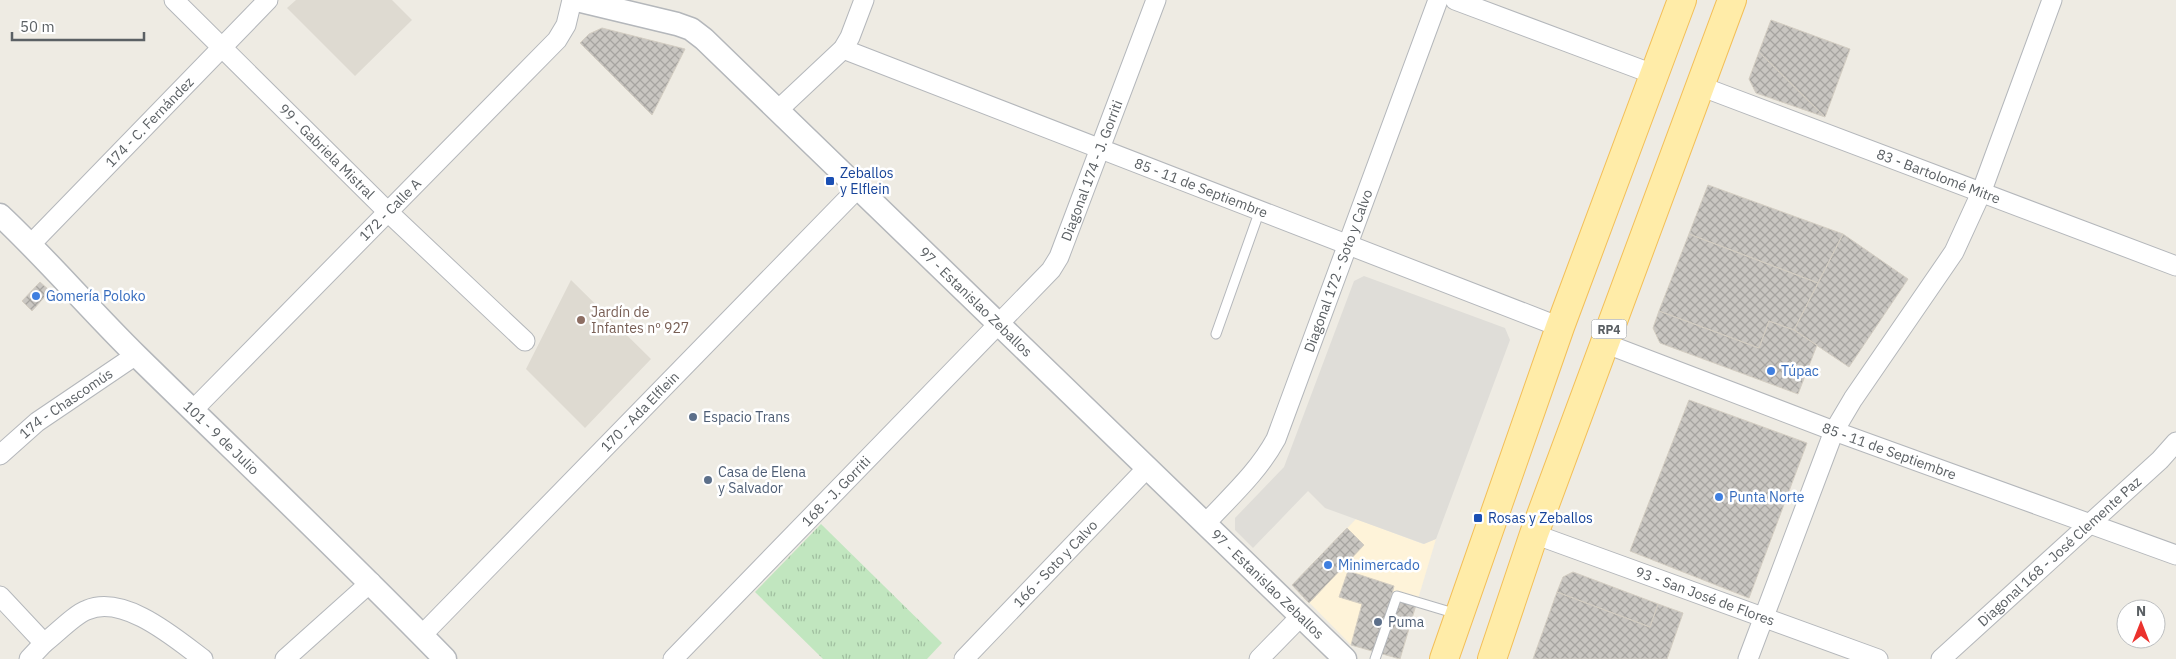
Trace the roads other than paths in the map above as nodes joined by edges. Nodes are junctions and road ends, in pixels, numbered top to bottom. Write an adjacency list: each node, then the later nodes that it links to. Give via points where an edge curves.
1 (174, 0): 12 (street, 99 - Gabriela Mistral)
2 (268, 0): 12 (street, 174 - C. Fernández)
3 (572, 0): 21 (street, 172 - Calle A, via 566,25 557,40)
4 (577, 0): 16 (street, 97 - Estanislao Zeballos, via 691,29)
5 (864, 0): 13 (street)
6 (1156, 0): 17 (street, Diagonal 174 - J. Gorriti)
7 (1438, 0): 24 (street, Diagonal 172 - Soto y Calvo)
8 (1455, 0): 14 (street)
9 (1682, 0): 14 (main road)
10 (1732, 0): 15 (main road, RP4)
11 (2052, 0): 19 (street)
12 (222, 46): 21 (street, 99 - Gabriela Mistral); 23 (street, 174 - C. Fernández)
13 (843, 49): 16 (street); 17 (street, 85 - 11 de Septiembre)
14 (1653, 74): 27 (main road)
15 (1700, 86): 19 (street, 83 - Bartolomé Mitre); 30 (main road, RP4)
16 (778, 110): 18 (street, 97 - Estanislao Zeballos)
17 (1100, 149): 20 (street, 85 - 11 de Septiembre); 26 (street, Diagonal 174 - J. Gorriti, via 1059,257 1051,270)
18 (858, 188): 26 (street, 97 - Estanislao Zeballos); 46 (street, 170 - Ada Elflein)
19 (1981, 193): 25 (street, 83 - Bartolomé Mitre); 33 (street, via 1954,252)
20 (1260, 210): 24 (street, 85 - 11 de Septiembre); 28 (lane)
21 (387, 211): 29 (street, 99 - Gabriela Mistral); 32 (street, 172 - Calle A)
22 (0, 214): 23 (street, 101 - 9 de Julio)
23 (32, 244): 31 (street, 101 - 9 de Julio)
24 (1349, 244): 27 (street, 85 - 11 de Septiembre); 37 (street, Diagonal 172 - Soto y Calvo, via 1276,439 1254,472)
25 (2176, 266)
26 (999, 325): 36 (street, 97 - Estanislao Zeballos); 52 (street, 168 - J. Gorriti)
27 (1560, 327): 43 (main road)
28 (1216, 334)
29 (525, 341)
30 (1604, 342): 33 (street, 85 - 11 de Septiembre); 39 (main road, RP4)
31 (136, 355): 32 (street, 101 - 9 de Julio); 35 (street, 174 - Chascomús, via 37,422)
32 (193, 410): 41 (street, 101 - 9 de Julio)
33 (1834, 431): 38 (street, 85 - 11 de Septiembre); 45 (street)
34 (2176, 442): 38 (street, Diagonal 168 - José Clemente Paz)
35 (0, 456)
36 (1148, 467): 37 (street, 97 - Estanislao Zeballos); 53 (street, 166 - Soto y Calvo)
37 (1206, 523): 44 (street, 97 - Estanislao Zeballos)
38 (2089, 523): 40 (street, 85 - 11 de Septiembre); 61 (street, Diagonal 168 - José Clemente Paz)
39 (1534, 534): 45 (street, 93 - San José de Flores); 58 (main road, RP4)
40 (2176, 555)
41 (371, 582): 46 (street, 101 - 9 de Julio); 50 (street)
42 (0, 596): 47 (street)
43 (1459, 614): 56 (lane, via 1397,596); 57 (main road)
44 (1301, 616): 54 (street); 55 (street, 97 - Estanislao Zeballos)
45 (1764, 617): 59 (street); 60 (street, 93 - San José de Flores)
46 (422, 635): 51 (street, 101 - 9 de Julio)
47 (44, 643): 48 (street); 49 (street, via 86,610 112,608 148,620)
48 (29, 659)
49 (203, 659)
50 (285, 659)
51 (445, 659)
52 (673, 659)
53 (964, 659)
54 (1259, 659)
55 (1345, 659)
56 (1375, 659)
57 (1444, 659)
58 (1492, 659)
59 (1748, 659)
60 (1878, 659)
61 (1941, 659)

